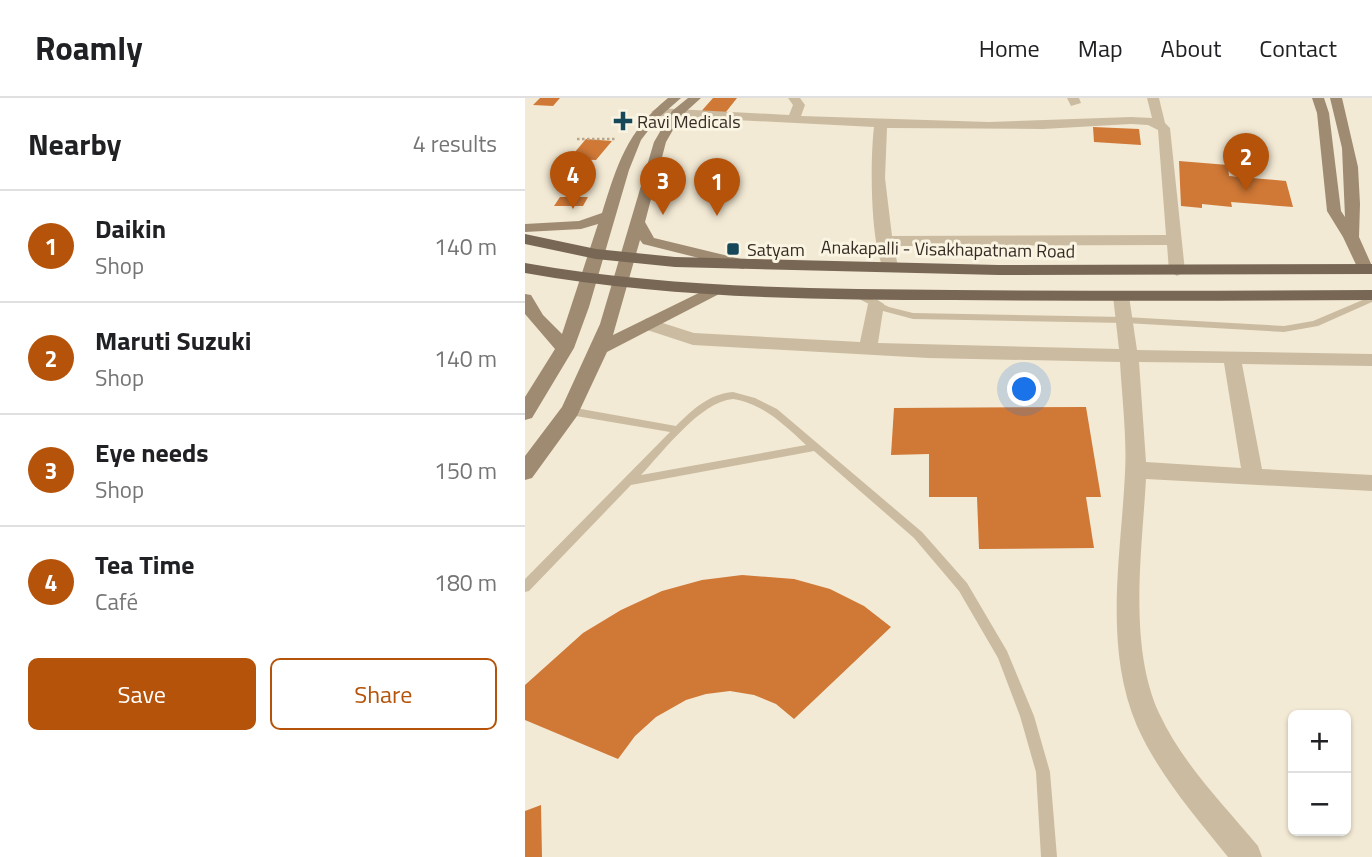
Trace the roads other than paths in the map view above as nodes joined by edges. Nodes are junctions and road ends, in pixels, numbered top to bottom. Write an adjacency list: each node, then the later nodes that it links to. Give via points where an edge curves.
1 (675, 98): 7 (main road)
2 (695, 98): 8 (main road)
3 (794, 98): 9 (street, via 799,105)
4 (1153, 98): 11 (street)
5 (1318, 98): 15 (main road, via 1334,211)
6 (1336, 98): 15 (main road, via 1344,118 1355,215)
7 (657, 112): 8 (street); 12 (main road, via 635,140)
8 (676, 114): 9 (street); 13 (main road, via 660,142)
9 (793, 121): 10 (street)
10 (881, 124): 11 (street); 18 (street, via 876,157)
11 (1159, 124): 17 (street, via 1164,128)
12 (608, 216): 14 (main road, via 581,225); 19 (main road)
13 (637, 221): 20 (main road); 21 (main road, via 648,241)
14 (525, 228)
15 (1351, 237): 24 (main road)
16 (525, 239): 19 (main road, Anakapalli - Visakhapatnam Road)
17 (1174, 240): 18 (street); 25 (street)
18 (885, 241): 22 (street)
19 (596, 254): 20 (main road, Anakapalli - Visakhapatnam Road); 26 (main road)
20 (627, 257): 21 (main road, Anakapalli - Visakhapatnam Road); 27 (main road)
21 (743, 264): 22 (main road, Anakapalli - Visakhapatnam Road)
22 (890, 267): 25 (main road, Anakapalli - Visakhapatnam Road)
23 (525, 268): 26 (main road)
24 (1369, 268): 25 (main road, Anakapalli - Visakhapatnam Road)
25 (1177, 271)
26 (589, 281): 27 (main road); 37 (main road)
27 (620, 284): 28 (main road); 38 (main road)
28 (715, 292): 29 (main road); 36 (main road)
29 (856, 294): 30 (main road); 33 (lane)
30 (1121, 296): 31 (main road); 35 (street)
31 (1372, 297): 35 (lane, via 1301,328)
32 (525, 299): 34 (main road)
33 (876, 304): 35 (lane, via 913,316); 39 (street)
34 (531, 318): 37 (main road)
35 (1125, 320): 40 (street)
36 (647, 324): 38 (main road); 39 (street, via 693,339)
37 (565, 348): 44 (main road)
38 (601, 348): 43 (main road)
39 (868, 349): 40 (street)
40 (1129, 354): 41 (street); 47 (street)
41 (1232, 358): 42 (street); 49 (street)
42 (1372, 359)
43 (570, 411): 45 (lane); 48 (main road)
44 (525, 413)
45 (678, 430): 46 (lane, via 711,399 725,395 747,398 773,411); 50 (lane)
46 (814, 447): 50 (lane); 53 (lane, via 918,536 963,587 1003,656 1043,772)
47 (1136, 470): 49 (street); 54 (street, via 1129,601 1132,662 1147,717 1175,767)
48 (525, 472)
49 (1253, 477): 51 (street)
50 (627, 482): 52 (lane)
51 (1372, 483)
52 (525, 587)
53 (1049, 857)
54 (1247, 857)

